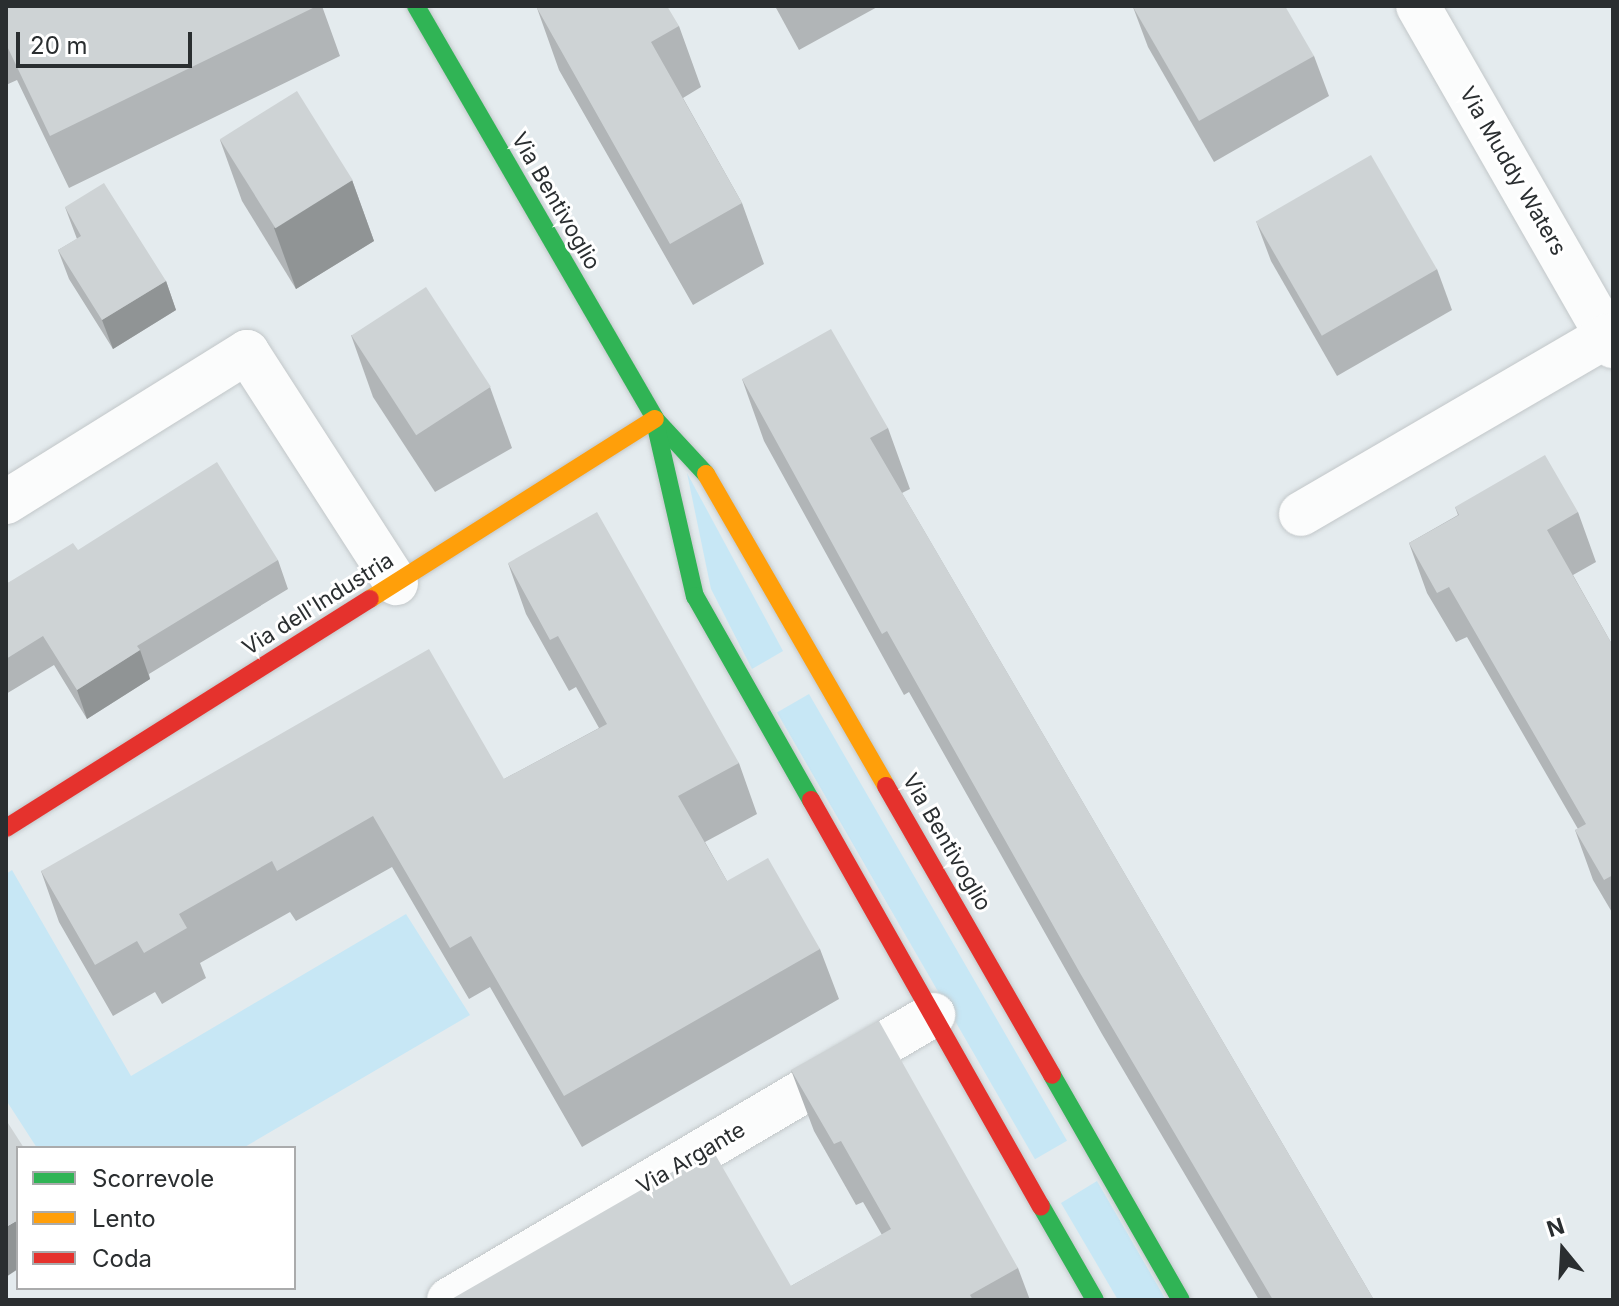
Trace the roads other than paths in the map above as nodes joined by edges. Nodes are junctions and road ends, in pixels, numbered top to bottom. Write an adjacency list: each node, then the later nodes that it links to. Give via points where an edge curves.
1 (416, 6): 4 (street, Via Bentivoglio)
2 (1418, 6): 3 (street, Via Muddy Waters)
3 (1610, 341): 6 (street, Via Muddy Waters)
4 (655, 419): 7 (street, Via dell'Industria); 9 (street, Via Bentivoglio, via 695,596); 12 (street, Via Bentivoglio, via 706,474)
5 (6, 502): 7 (street, via 247,352)
6 (1301, 514)
7 (396, 583): 8 (street, Via dell'Industria)
8 (6, 828)
9 (933, 1015): 10 (street, Via Argante); 11 (street, Via Bentivoglio)
10 (449, 1300)
11 (1095, 1300)
12 (1181, 1300)

